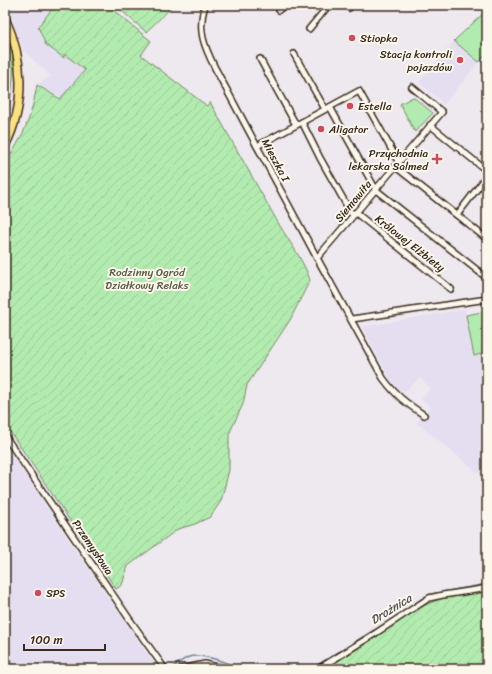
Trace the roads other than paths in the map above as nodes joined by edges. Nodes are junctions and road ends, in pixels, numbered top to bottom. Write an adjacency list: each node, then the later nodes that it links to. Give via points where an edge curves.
1 (205, 5): 15 (street, Mieszka I, via 201,27 207,51)
2 (284, 5): 4 (street)
3 (328, 5): 6 (street)
4 (279, 10)
5 (5, 18): 14 (main road, via 17,49 21,82 16,119)
6 (309, 29)
7 (294, 54): 10 (street)
8 (260, 59): 12 (street)
9 (412, 87): 13 (street, Siemowita, via 442,112)
10 (328, 108): 11 (street); 16 (street, via 359,90); 19 (street)
11 (302, 122): 12 (street); 20 (street, Królowej Elżbiety, via 349,211)
12 (296, 125): 15 (street)
13 (430, 125): 16 (street, Siemowita); 17 (street)
14 (5, 146)
15 (257, 146): 23 (street, Mieszka I)
16 (397, 165): 19 (street, Siemowita); 21 (street)
17 (487, 171)
18 (487, 176): 21 (street)
19 (376, 190): 20 (street, Siemowita); 24 (street)
20 (356, 214): 23 (street, Siemowita); 25 (street, Królowej Elżbiety)
21 (457, 216): 22 (street)
22 (487, 239)
23 (317, 258): 27 (street, Mieszka I)
24 (487, 278)
25 (451, 289)
26 (487, 299): 27 (street)
27 (352, 319): 28 (street, Mieszka I, via 392,391)
28 (424, 415)
29 (5, 436): 31 (street, Przemysłowa)
30 (487, 585): 34 (street, via 482,589 429,598)
31 (165, 669)
32 (181, 669): 33 (street, via 205,664)
33 (226, 669)
34 (318, 669)

